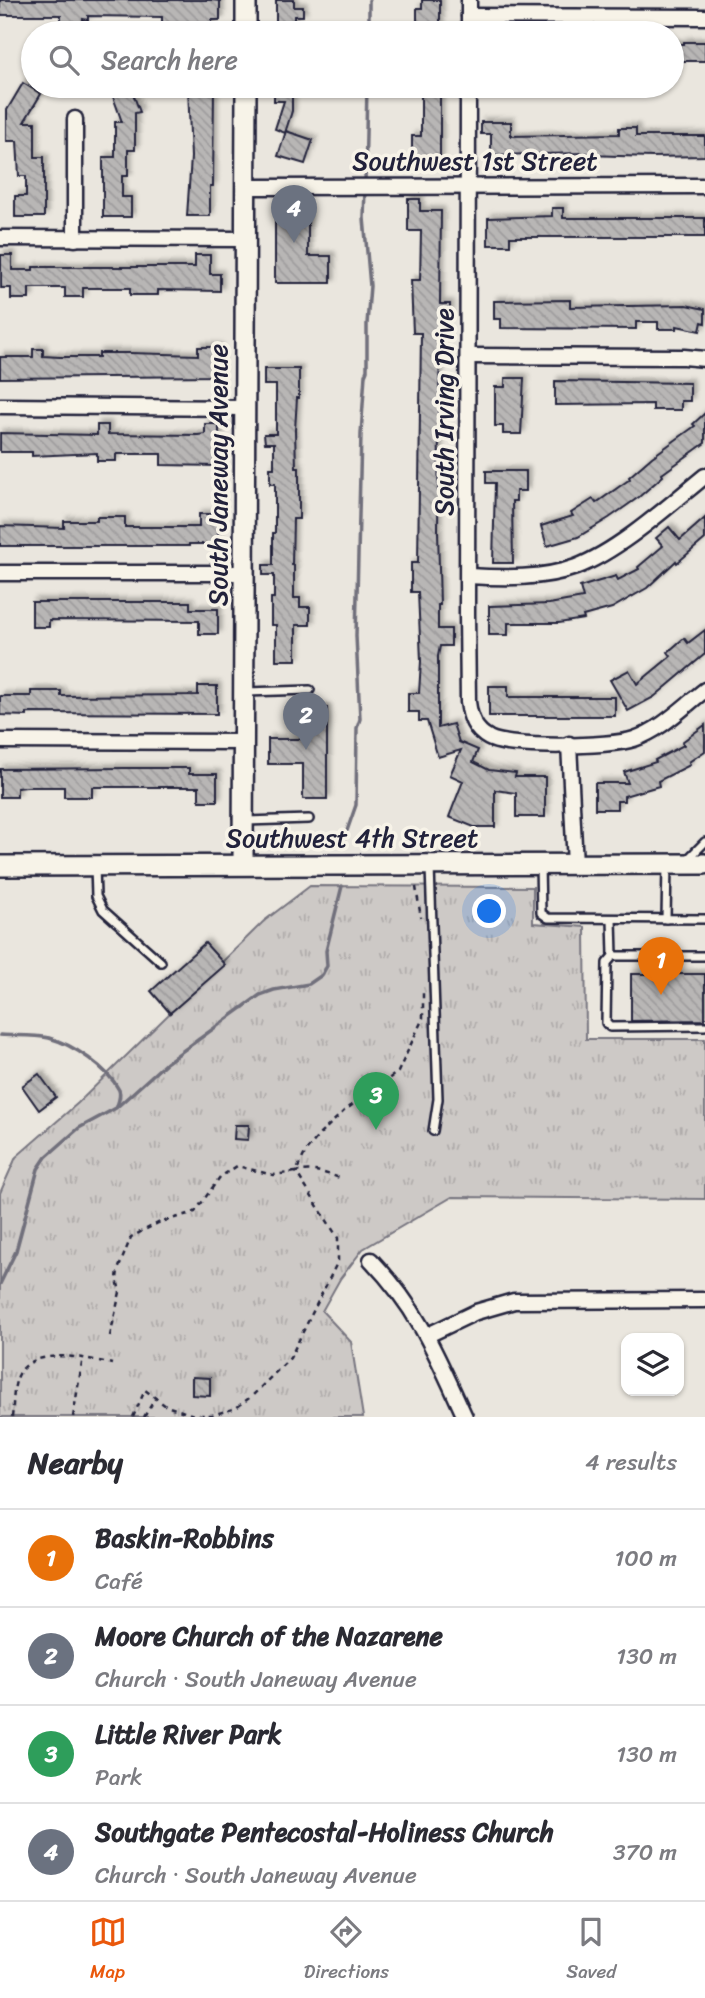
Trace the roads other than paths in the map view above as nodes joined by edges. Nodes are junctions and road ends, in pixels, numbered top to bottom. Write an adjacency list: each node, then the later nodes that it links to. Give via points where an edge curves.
1 (246, 0): 5 (street)
2 (469, 0): 3 (street)
3 (469, 16): 4 (street); 6 (street)
4 (705, 17)
5 (246, 21)
6 (469, 21)
7 (246, 98): 12 (street, South Janeway Avenue)
8 (468, 98): 10 (street, South Irving Drive)
9 (75, 119): 14 (street)
10 (468, 186): 11 (street, Southwest 1st Street); 12 (street, Southwest 1st Street); 16 (street, South Irving Drive)
11 (705, 186)
12 (246, 187): 15 (street, South Janeway Avenue)
13 (0, 238): 14 (street)
14 (75, 239): 15 (street)
15 (245, 239): 19 (street, South Janeway Avenue)
16 (469, 356): 17 (street); 23 (street, South Irving Drive)
17 (705, 359)
18 (0, 406): 19 (street)
19 (245, 408): 22 (street, South Janeway Avenue)
20 (705, 476): 23 (street, via 610,550 575,567 536,576)
21 (0, 573): 22 (street)
22 (244, 573): 26 (street, South Janeway Avenue)
23 (468, 576): 29 (street, South Irving Drive, via 468,702 473,723 482,734 504,744)
24 (310, 690): 26 (lane)
25 (705, 690): 29 (street, via 633,740)
26 (244, 692): 28 (street, South Janeway Avenue)
27 (0, 741): 28 (street)
28 (243, 742): 31 (street, South Janeway Avenue)
29 (569, 744): 39 (street)
30 (309, 819): 31 (lane)
31 (243, 821): 33 (street, South Janeway Avenue)
32 (705, 842): 36 (lane)
33 (243, 864): 34 (street, Southwest 4th Street); 38 (street, Southwest 4th Street)
34 (430, 864): 35 (street, Southwest 4th Street); 48 (lane, via 438,1100)
35 (540, 864): 39 (street, Southwest 4th Street); 41 (lane, via 541,913 548,918)
36 (675, 864): 37 (street, Southwest 4th Street); 39 (street, Southwest 4th Street); 42 (lane)
37 (705, 864)
38 (94, 865): 40 (street, Southwest 4th Street); 46 (lane, via 96,896 103,910)
39 (575, 865)
40 (0, 866)
41 (612, 919): 42 (lane); 44 (lane)
42 (666, 919): 43 (lane)
43 (705, 919)
44 (613, 956): 45 (lane); 47 (lane, via 607,963 606,1023 610,1027)
45 (705, 956)
46 (161, 962)
47 (705, 1026)
48 (433, 1131)
49 (371, 1260): 51 (street)
50 (705, 1300): 51 (street, via 514,1301 475,1312)
51 (428, 1335): 52 (street)
52 (465, 1417)

